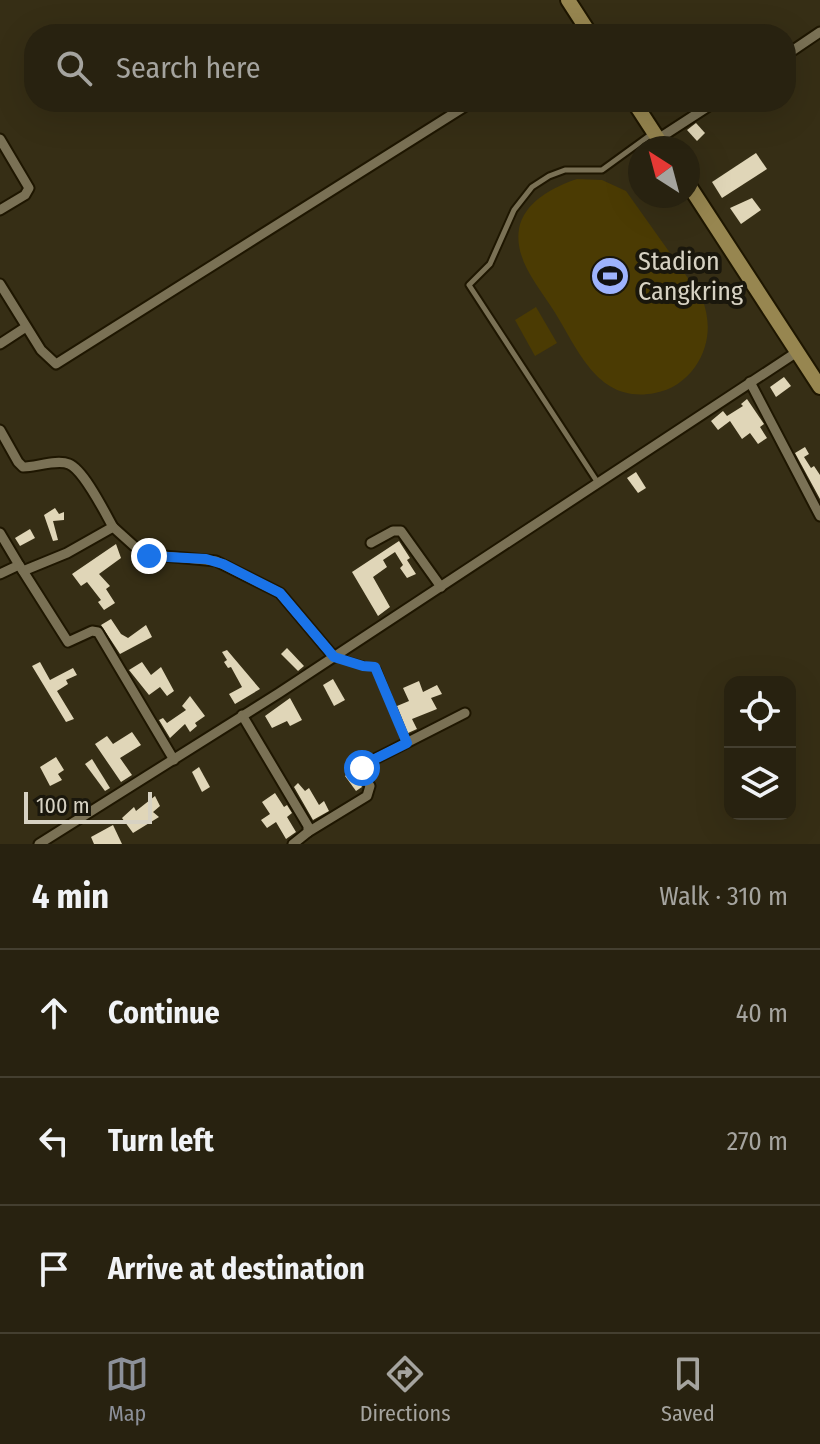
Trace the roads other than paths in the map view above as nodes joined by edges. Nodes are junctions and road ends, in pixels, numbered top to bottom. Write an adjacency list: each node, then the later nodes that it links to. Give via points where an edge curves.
1 (568, 0): 2 (main road)
2 (582, 24)
3 (820, 32): 4 (street)
4 (796, 48)
5 (456, 112): 15 (street, via 65,360 51,362)
6 (641, 112): 8 (main road)
7 (700, 112): 9 (street)
8 (656, 136)
9 (665, 136)
10 (0, 139): 13 (street, via 29,188)
11 (628, 156): 21 (lane, via 602,170 565,170 532,187 514,210 490,264 469,285)
12 (700, 202): 17 (main road)
13 (0, 210)
14 (0, 284): 15 (street)
15 (26, 327): 16 (street)
16 (0, 344)
17 (797, 352): 18 (street); 19 (main road)
18 (750, 382): 21 (street); 22 (street)
19 (820, 387)
20 (0, 430): 23 (street, via 23,467 71,465)
21 (598, 483): 28 (street)
22 (820, 516)
23 (113, 527): 26 (street, via 67,553); 29 (street, via 143,554 216,561 280,593)
24 (0, 533): 26 (street)
25 (371, 543): 28 (street, via 401,531)
26 (21, 568): 27 (street); 33 (street, via 68,642 98,632)
27 (0, 574)
28 (441, 587): 29 (street)
29 (334, 657): 31 (street); 32 (lane, via 375,667)
30 (465, 713): 32 (street)
31 (242, 715): 33 (street); 34 (street)
32 (407, 743): 34 (street, via 365,764 362,771 371,790 367,796)
33 (174, 760): 35 (street)
34 (308, 832): 36 (street)
35 (39, 844)
36 (293, 844)

